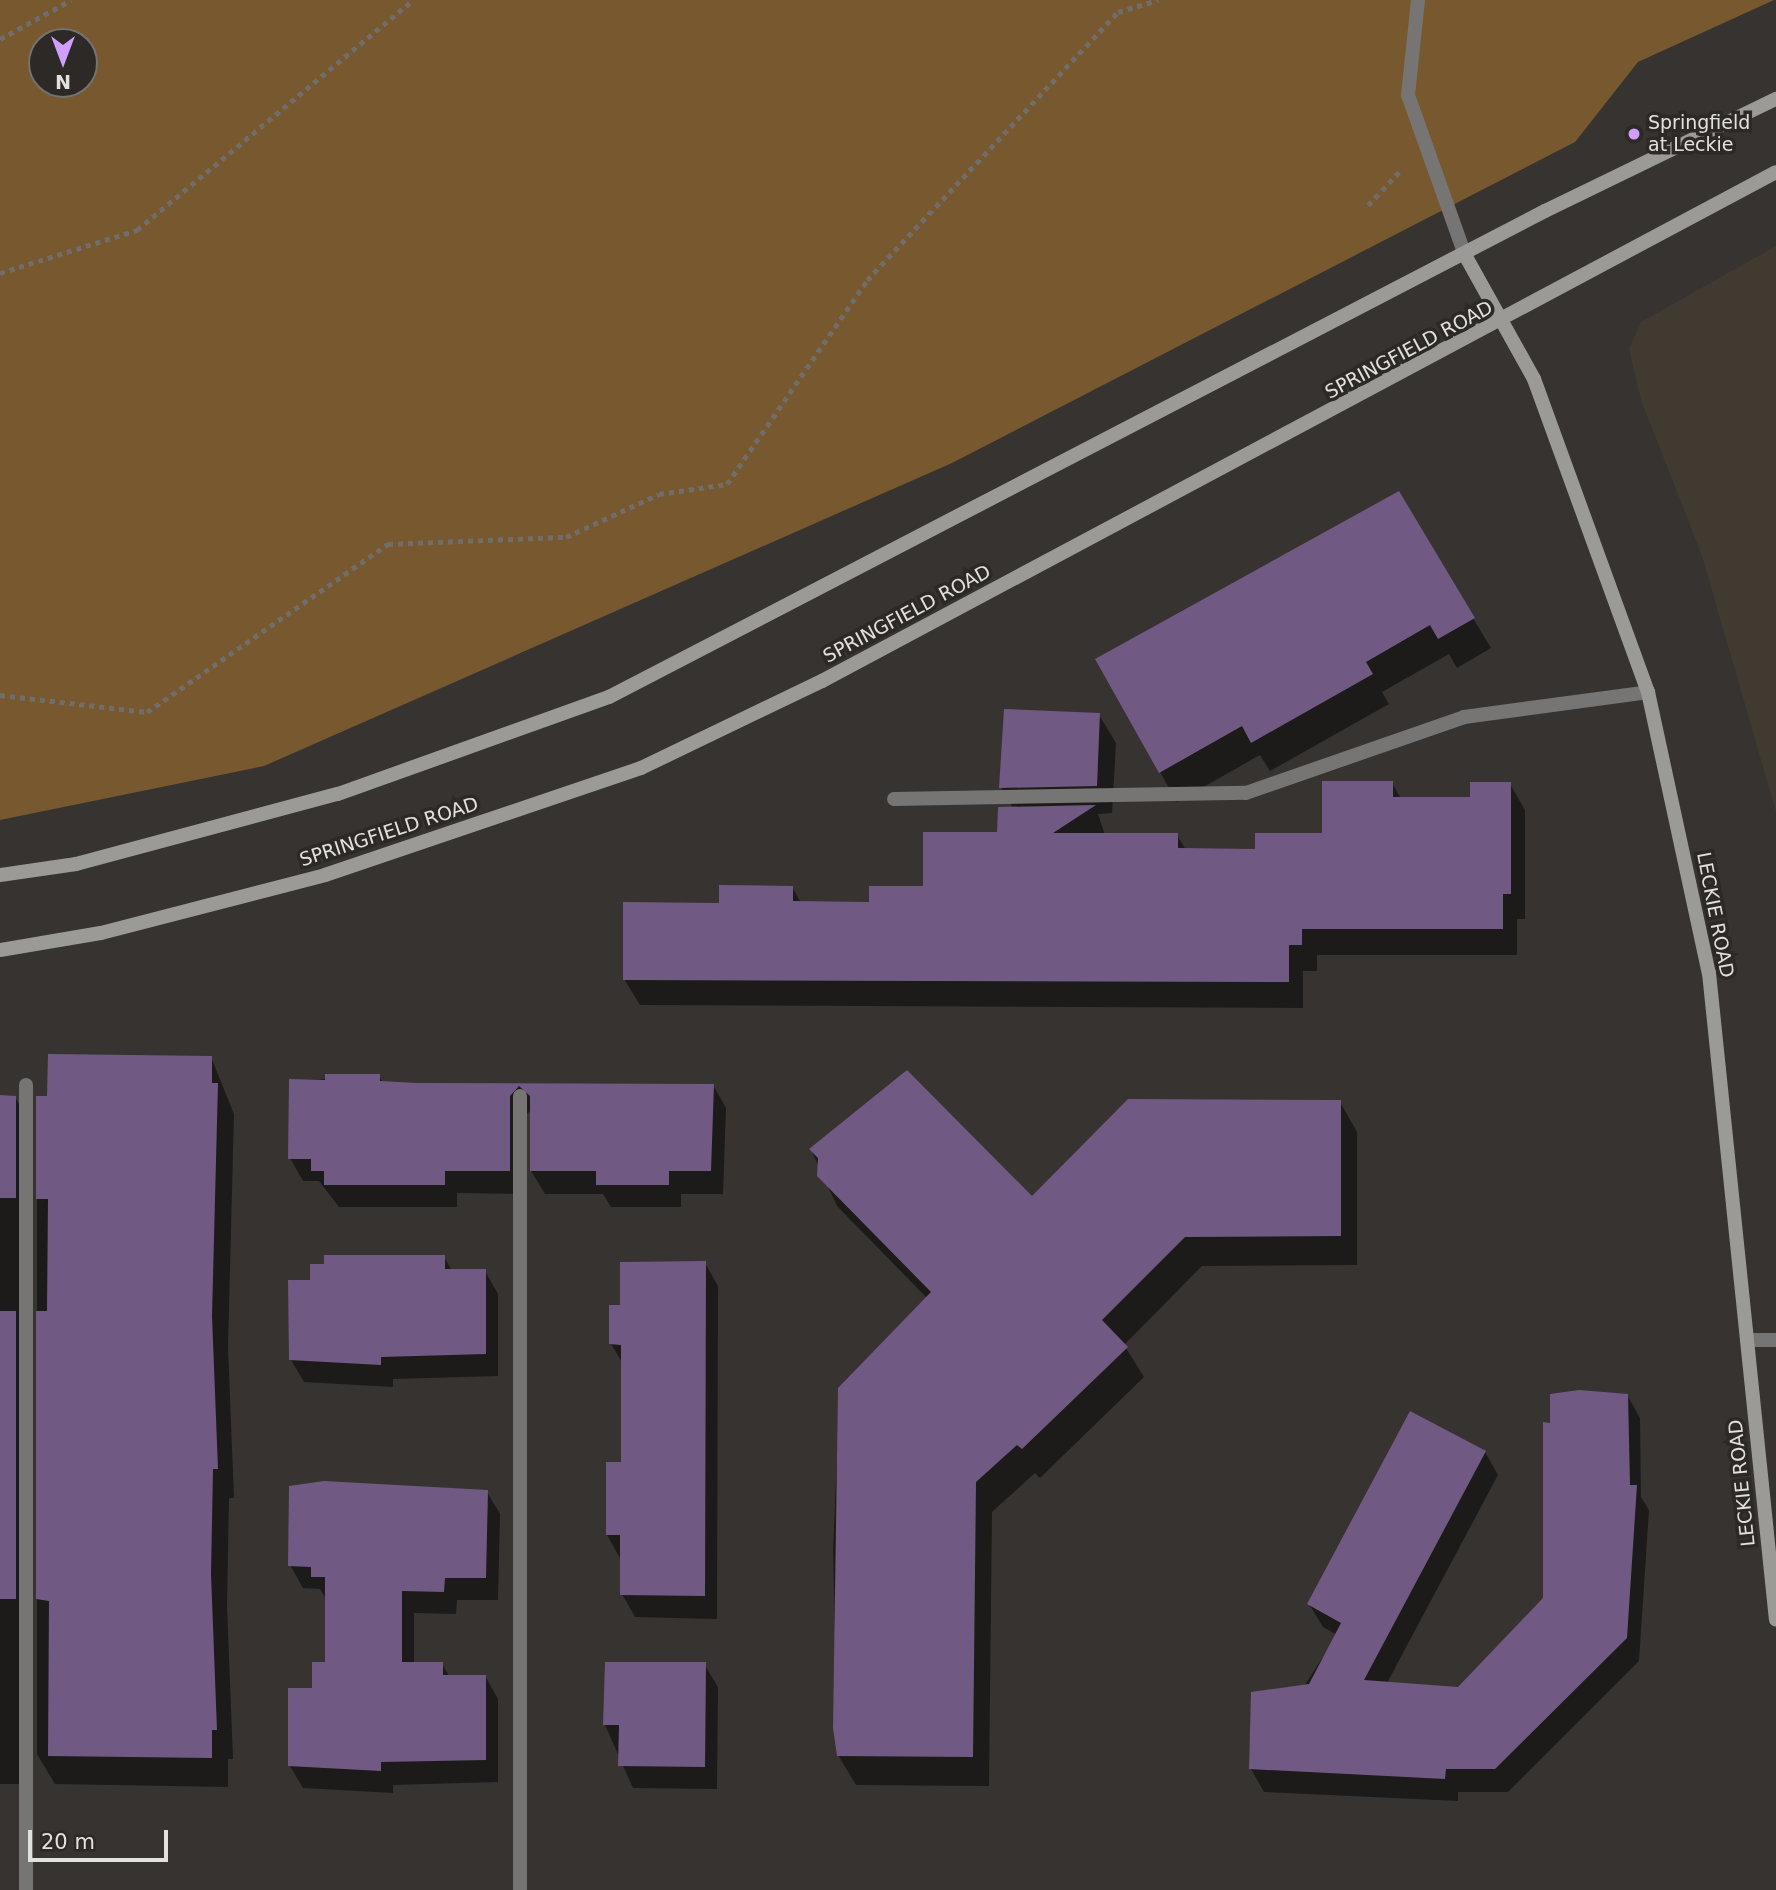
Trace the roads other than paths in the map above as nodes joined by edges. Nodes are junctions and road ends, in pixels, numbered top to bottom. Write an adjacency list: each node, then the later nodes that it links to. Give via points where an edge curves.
1 (1418, 0): 4 (lane, via 1408,94)
2 (1776, 99): 4 (main road)
3 (1776, 172): 5 (main road, SPRINGFIELD ROAD)
4 (1465, 255): 5 (main road, LECKIE ROAD); 8 (main road, via 609,697 338,794 76,864)
5 (1503, 321): 6 (main road, LECKIE ROAD, via 1535,379); 9 (main road, SPRINGFIELD ROAD, via 822,681 641,768 325,875 101,933)
6 (1648, 692): 7 (lane, via 1464,718 1246,793); 12 (main road, LECKIE ROAD, via 1709,973)
7 (894, 799)
8 (0, 875)
9 (0, 950)
10 (26, 1085): 15 (lane)
11 (520, 1096): 16 (lane)
12 (1747, 1340): 13 (lane); 14 (main road, LECKIE ROAD)
13 (1776, 1340)
14 (1776, 1620)
15 (26, 1890)
16 (520, 1890)

